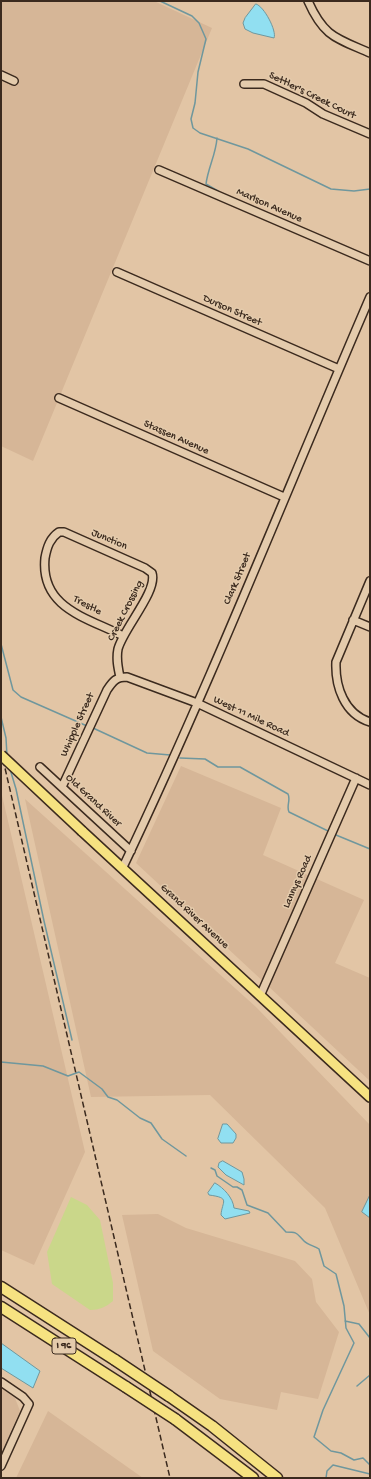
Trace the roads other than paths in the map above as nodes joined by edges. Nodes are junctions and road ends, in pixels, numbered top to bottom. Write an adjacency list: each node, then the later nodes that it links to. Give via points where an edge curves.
1 (308, 1): 2 (street, via 317,19 328,32)
2 (370, 53)
3 (1, 75): 4 (street)
4 (14, 81)
5 (244, 84): 6 (street, Settler's Creek Court, via 264,84)
6 (370, 134)
7 (159, 170): 8 (street, Marlson Avenue)
8 (370, 261)
9 (117, 272): 11 (street, Durson Street)
10 (370, 297): 11 (street, Clark Street)
11 (339, 369): 13 (street, Clark Street)
12 (59, 398): 13 (street, Stassen Avenue)
13 (284, 497): 21 (street, Clark Street)
14 (52, 538): 15 (street, Junction, via 59,532 64,532 145,568 152,573); 19 (street, Trestle, via 47,546 45,564 51,589 60,602 69,611)
15 (153, 579): 19 (street, Creek Crossing, via 139,612)
16 (370, 581): 17 (street)
17 (353, 620): 18 (street); 22 (street, via 336,662 337,681 339,691 354,713)
18 (370, 627)
19 (123, 636): 20 (street, Creek Crossing, via 117,658)
20 (120, 677): 21 (street, West 11 Mile Road, via 127,677); 27 (street, Whipple Street, via 107,690)
21 (197, 704): 25 (street, West 11 Mile Road); 28 (street, Clark Street)
22 (370, 722)
23 (1, 755): 29 (main road, Grand River Avenue, bridge)
24 (40, 767): 27 (street, Old Grand River)
25 (356, 778): 26 (street, West 11 Mile Road); 30 (street, Lannys Road)
26 (370, 785)
27 (62, 787): 28 (street, Old Grand River)
28 (131, 851): 29 (street, Clark Street)
29 (123, 867): 30 (main road, Grand River Avenue)
30 (260, 996): 31 (main road, Grand River Avenue)
31 (370, 1097)
32 (1, 1287): 37 (highway, I 96, bridge, via 169,1396 212,1426)
33 (1, 1307): 36 (highway, I 96, bridge, via 175,1419)
34 (1, 1382): 35 (street, via 29,1404)
35 (1, 1466)
36 (253, 1478)
37 (277, 1478)

